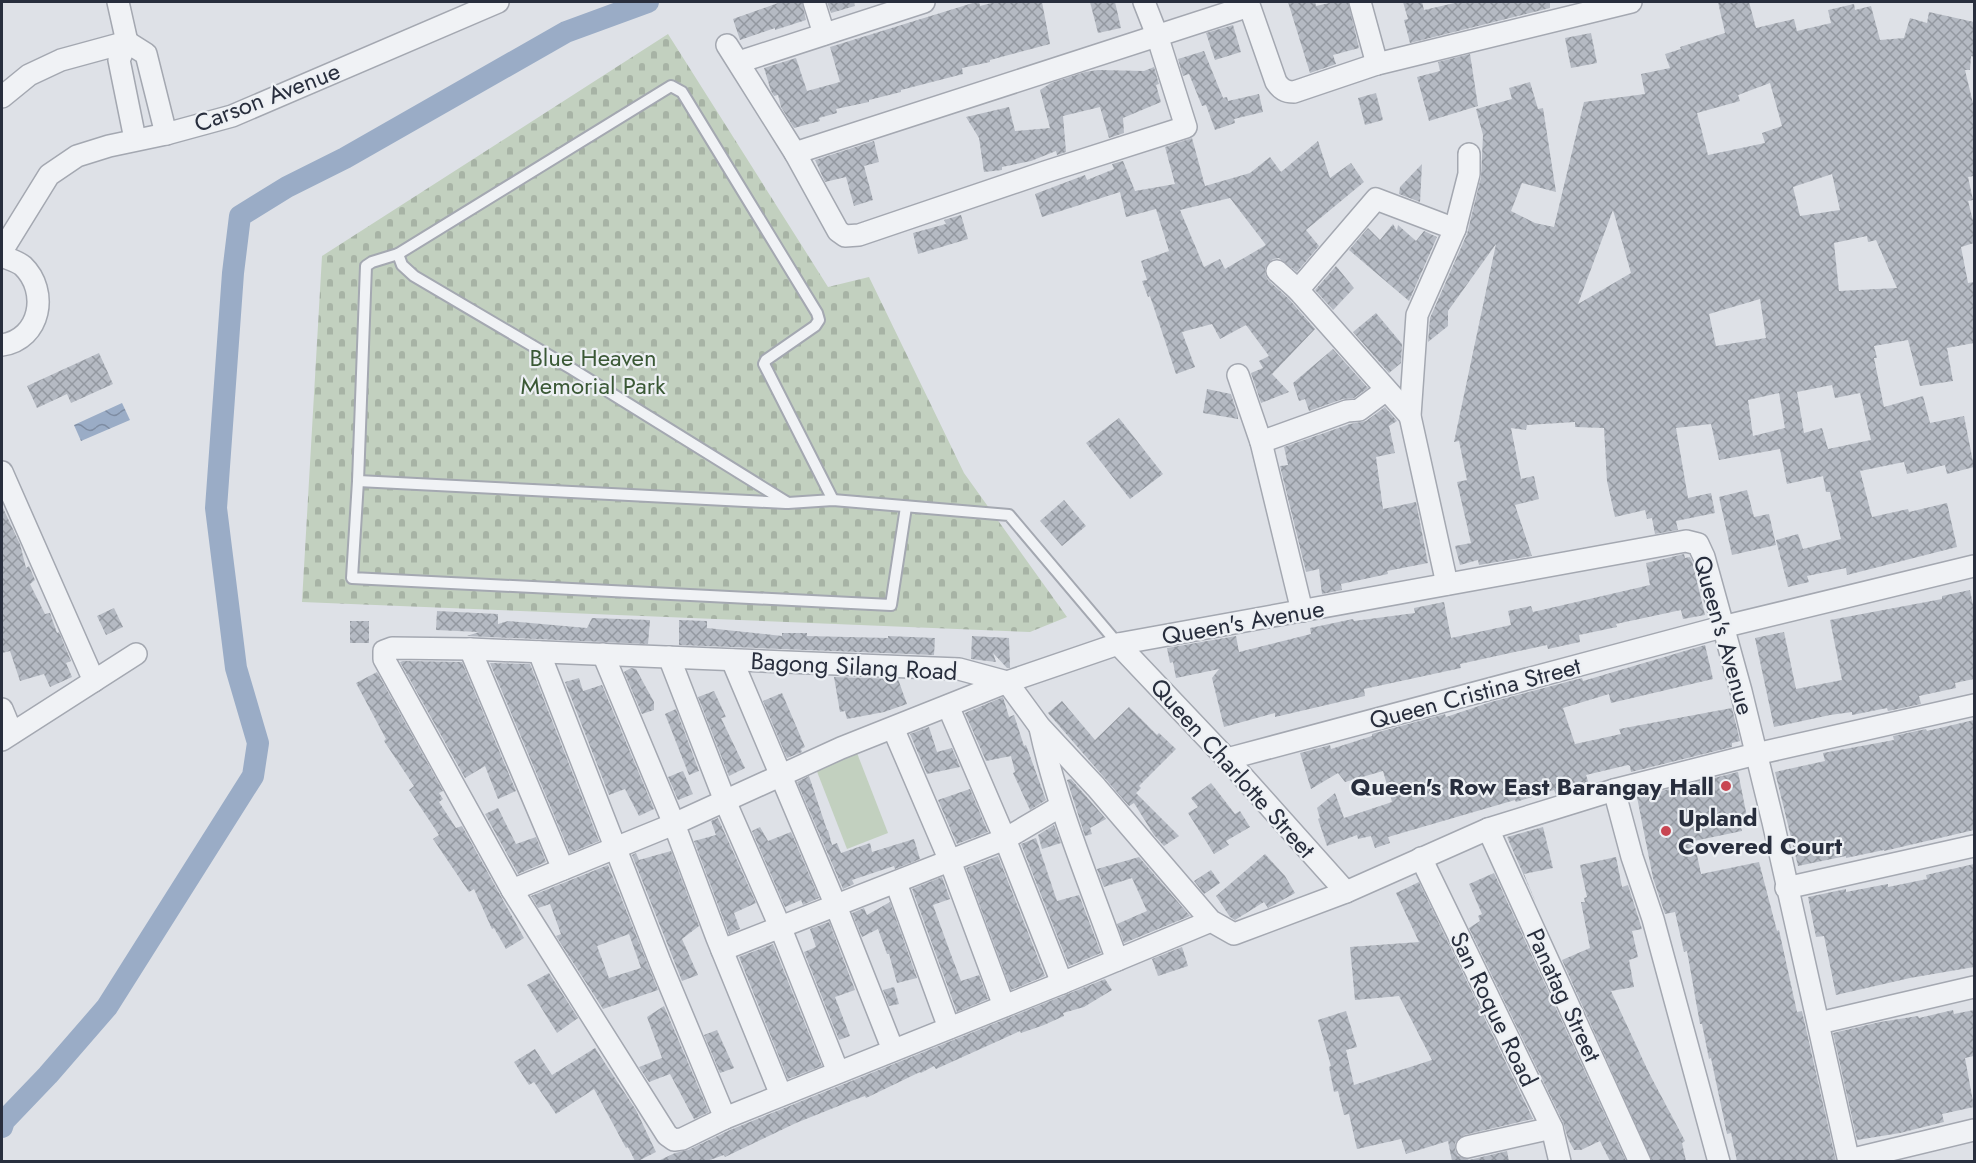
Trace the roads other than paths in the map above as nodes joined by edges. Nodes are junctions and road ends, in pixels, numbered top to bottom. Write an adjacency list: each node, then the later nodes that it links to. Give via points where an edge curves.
1 (118, 2): 11 (street)
2 (498, 2): 16 (street, Carson Avenue, via 232,116)
3 (814, 2): 9 (street)
4 (1144, 2): 10 (street)
5 (1360, 2): 14 (street)
6 (1631, 2): 14 (street)
7 (916, 3): 9 (street)
8 (1249, 4): 10 (street); 14 (street, via 1276,82 1287,92)
9 (824, 34): 13 (street)
10 (1157, 35): 18 (street); 18 (street, via 1186,127 858,236 845,236 838,231)
11 (127, 42): 15 (street, via 61,60 29,75); 16 (street, via 146,54); 17 (street, via 118,60)
12 (727, 45): 13 (street)
13 (740, 62): 18 (street)
14 (1377, 64)
15 (2, 98)
16 (166, 134): 17 (street, Carson Avenue)
17 (135, 139): 21 (street, Carson Avenue, via 77,156 49,175)
18 (795, 153)
19 (1469, 154): 20 (street, via 1469,174)
20 (1455, 230): 25 (street, via 1376,199); 29 (street, via 1418,315)
21 (2, 251)
22 (398, 254): 32 (lane, via 366,266); 33 (lane, via 661,91 671,86 682,92 819,320 764,364); 34 (lane, via 402,265 414,276)
23 (2, 256): 26 (street, via 21,264 36,283 39,307 30,329 11,344)
24 (1277, 271): 25 (street)
25 (1298, 290): 28 (street)
26 (2, 345)
27 (1238, 375): 30 (street)
28 (1386, 390): 29 (street); 30 (street, via 1359,410)
29 (1410, 416): 37 (street)
30 (1261, 442): 38 (street)
31 (2, 472): 47 (street)
32 (358, 482): 34 (lane); 35 (lane, via 352,578 891,606)
33 (832, 500): 34 (lane); 35 (lane)
34 (788, 503)
35 (906, 507): 40 (lane, via 1009,515)
36 (1974, 566): 39 (street, Queen Cristina Street)
37 (1447, 584): 38 (street, Queen's Avenue); 39 (street, Queen's Avenue, via 1686,541 1698,544)
38 (1302, 611): 40 (street, Queen's Avenue)
39 (1722, 627): 55 (street, Queen's Avenue); 56 (street, Queen Cristina Street)
40 (1118, 644): 48 (street, Queen's Avenue); 56 (street, Queen Charlotte Street)
41 (470, 649): 42 (street, Bagong Silang Road); 68 (street); 71 (street, Bagong Silang Road, via 392,648 384,651 384,659)
42 (539, 652): 44 (street, Bagong Silang Road); 65 (street)
43 (136, 654): 47 (street)
44 (603, 654): 45 (street, Bagong Silang Road); 61 (street)
45 (669, 657): 46 (street, Bagong Silang Road); 59 (street)
46 (732, 660): 48 (street, Bagong Silang Road, via 959,669); 57 (street)
47 (94, 681): 54 (street)
48 (1007, 682): 50 (street, Queen's Avenue); 52 (street)
49 (1974, 705): 55 (street)
50 (948, 706): 53 (street, Queen's Avenue); 63 (street)
51 (2, 709): 54 (street)
52 (1040, 727): 60 (street); 74 (street)
53 (893, 728): 57 (street, Queen's Avenue); 67 (street)
54 (7, 736)
55 (1756, 754): 58 (street); 70 (street, Queen's Avenue)
56 (1227, 759): 72 (street, Queen Charlotte Street)
57 (780, 775): 59 (street, Queen's Avenue); 73 (street)
58 (1614, 790): 62 (street); 93 (street)
59 (725, 801): 61 (street, Queen's Avenue); 75 (street)
60 (1061, 806): 63 (street); 77 (street)
61 (674, 824): 65 (street, Queen's Avenue); 76 (street)
62 (1488, 829): 66 (street); 92 (street, Panatag Street)
63 (1005, 839): 67 (street); 78 (street)
64 (1974, 846): 70 (street)
65 (616, 849): 68 (street, Queen's Avenue); 86 (street)
66 (1421, 858): 72 (street); 87 (street, San Roque Road)
67 (950, 861): 69 (street); 80 (street)
68 (563, 869): 71 (street, Queen's Avenue)
69 (896, 883): 73 (street); 82 (street)
70 (1786, 888): 81 (street, Queen's Avenue)
71 (512, 890): 86 (street, via 667,1135 674,1140 682,1139)
72 (1346, 892): 74 (street, via 1234,934)
73 (836, 906): 75 (street); 83 (street)
74 (1211, 921): 77 (street)
75 (781, 928): 76 (street); 84 (street)
76 (722, 950): 85 (street)
77 (1117, 960): 78 (street)
78 (1062, 983): 80 (street)
79 (1974, 987): 81 (street)
80 (1004, 1006): 82 (street)
81 (1819, 1023): 90 (street, Queen's Avenue)
82 (949, 1028): 83 (street)
83 (893, 1050): 84 (street)
84 (838, 1072): 85 (street)
85 (781, 1095): 86 (street)
86 (725, 1118)
87 (1552, 1128): 89 (street); 91 (street, San Roque Road)
88 (1974, 1130): 90 (street)
89 (1467, 1147)
90 (1849, 1160)
91 (1560, 1161)
92 (1640, 1161)
93 (1719, 1161)

